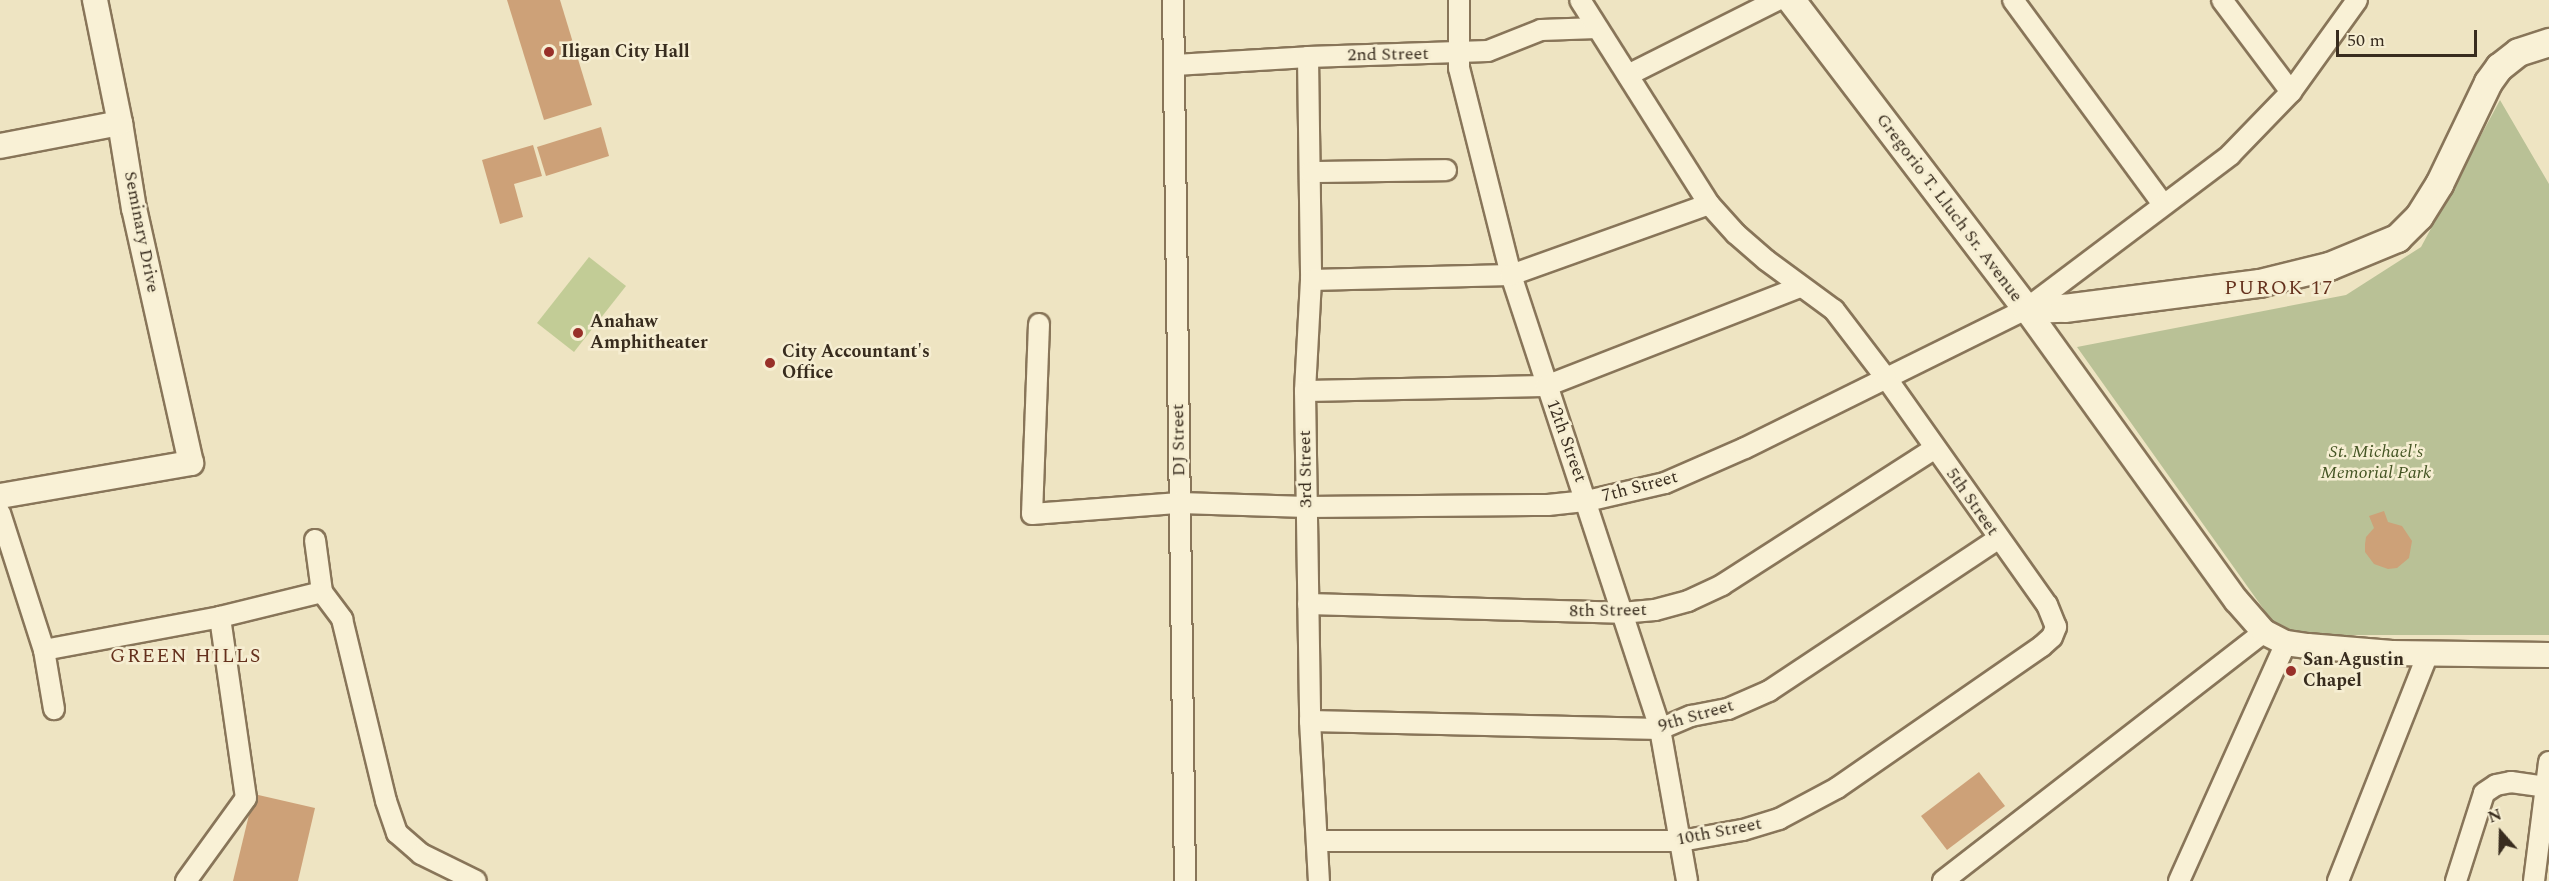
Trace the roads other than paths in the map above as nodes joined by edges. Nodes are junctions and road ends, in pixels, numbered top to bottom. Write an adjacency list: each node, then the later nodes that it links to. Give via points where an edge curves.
1 (95, 0): 17 (street, Seminary Drive)
2 (1173, 0): 14 (street, DJ Street)
3 (1459, 0): 12 (street, 12th Street)
4 (1580, 0): 10 (street, 5th Street)
5 (1777, 0): 15 (street)
6 (1791, 0): 26 (main road, Gregorio T. Lluch Sr. Avenue)
7 (2013, 0): 22 (street)
8 (2222, 0): 16 (street)
9 (2357, 0): 16 (street, 7th Street)
10 (1597, 28): 12 (street, 2nd Street, via 1541,30 1488,51); 15 (street, 5th Street)
11 (2549, 42): 26 (main road, Gregorio T. Lluch Sr. Avenue, via 2518,52 2499,67 2439,184 2419,216 2397,238 2329,266 2259,283 2064,308)
12 (1457, 53): 13 (street, 2nd Street); 23 (street, 12th Street)
13 (1308, 57): 14 (street, 2nd Street); 20 (street, 3rd Street)
14 (1175, 65): 34 (street, DJ Street)
15 (1628, 75): 21 (street, 5th Street)
16 (2291, 92): 22 (street, 7th Street, via 2230,155)
17 (120, 123): 18 (street); 32 (street, Seminary Drive, via 135,210 191,464)
18 (0, 146)
19 (1446, 170): 20 (street)
20 (1310, 171): 24 (street, 3rd Street)
21 (1709, 204): 23 (street); 25 (street, 5th Street, via 1736,234)
22 (2163, 204): 26 (street, 7th Street)
23 (1511, 275): 24 (street); 29 (street, 12th Street)
24 (1311, 280): 30 (street, 3rd Street)
25 (1800, 287): 28 (street, 5th Street, via 1834,310); 29 (street)
26 (2026, 309): 28 (street, 7th Street); 44 (street, via 2236,600)
27 (1039, 324): 34 (street, 7th Street, via 1032,514)
28 (1886, 378): 31 (street, 5th Street); 33 (street, 7th Street, via 1665,483)
29 (1546, 386): 30 (street); 33 (street, 12th Street)
30 (1305, 391): 35 (street, 3rd Street)
31 (1935, 448): 37 (street, 5th Street); 41 (street, 8th Street, via 1722,585 1689,601)
32 (0, 496)
33 (1587, 501): 35 (street, 7th Street, via 1548,505); 41 (street, 12th Street)
34 (1180, 503): 35 (street, 7th Street); 59 (street, DJ Street)
35 (1307, 507): 40 (street, 3rd Street)
36 (0, 513): 46 (street)
37 (1998, 539): 43 (street, 5th Street, via 2047,605); 51 (street, 9th Street, via 1769,691 1728,709 1691,716)
38 (315, 540): 39 (street)
39 (322, 592): 42 (street); 58 (street, via 342,619 397,832 421,855)
40 (1308, 604): 41 (street, 8th Street); 50 (street, 3rd Street)
41 (1621, 613): 51 (street, 12th Street)
42 (220, 617): 46 (street); 57 (street, via 246,798)
43 (2056, 627): 55 (street, 10th Street, via 2042,646 1811,804 1743,830)
44 (2264, 632): 45 (street); 56 (street)
45 (2286, 643): 47 (street); 62 (street)
46 (44, 650): 49 (street)
47 (2428, 654): 48 (street); 63 (street)
48 (2549, 656)
49 (54, 709)
50 (1310, 721): 51 (street, 9th Street); 54 (street, 3rd Street)
51 (1660, 729): 55 (street, 12th Street)
52 (2549, 762): 53 (street)
53 (2546, 787): 64 (street, via 2511,782 2484,793); 65 (street)
54 (1318, 841): 55 (street, 10th Street); 60 (street, 3rd Street)
55 (1681, 841): 61 (street, 12th Street)
56 (1944, 880)
57 (186, 881)
58 (476, 881)
59 (1185, 881)
60 (1319, 881)
61 (1687, 881)
62 (2179, 881)
63 (2338, 881)
64 (2456, 881)
65 (2534, 881)

